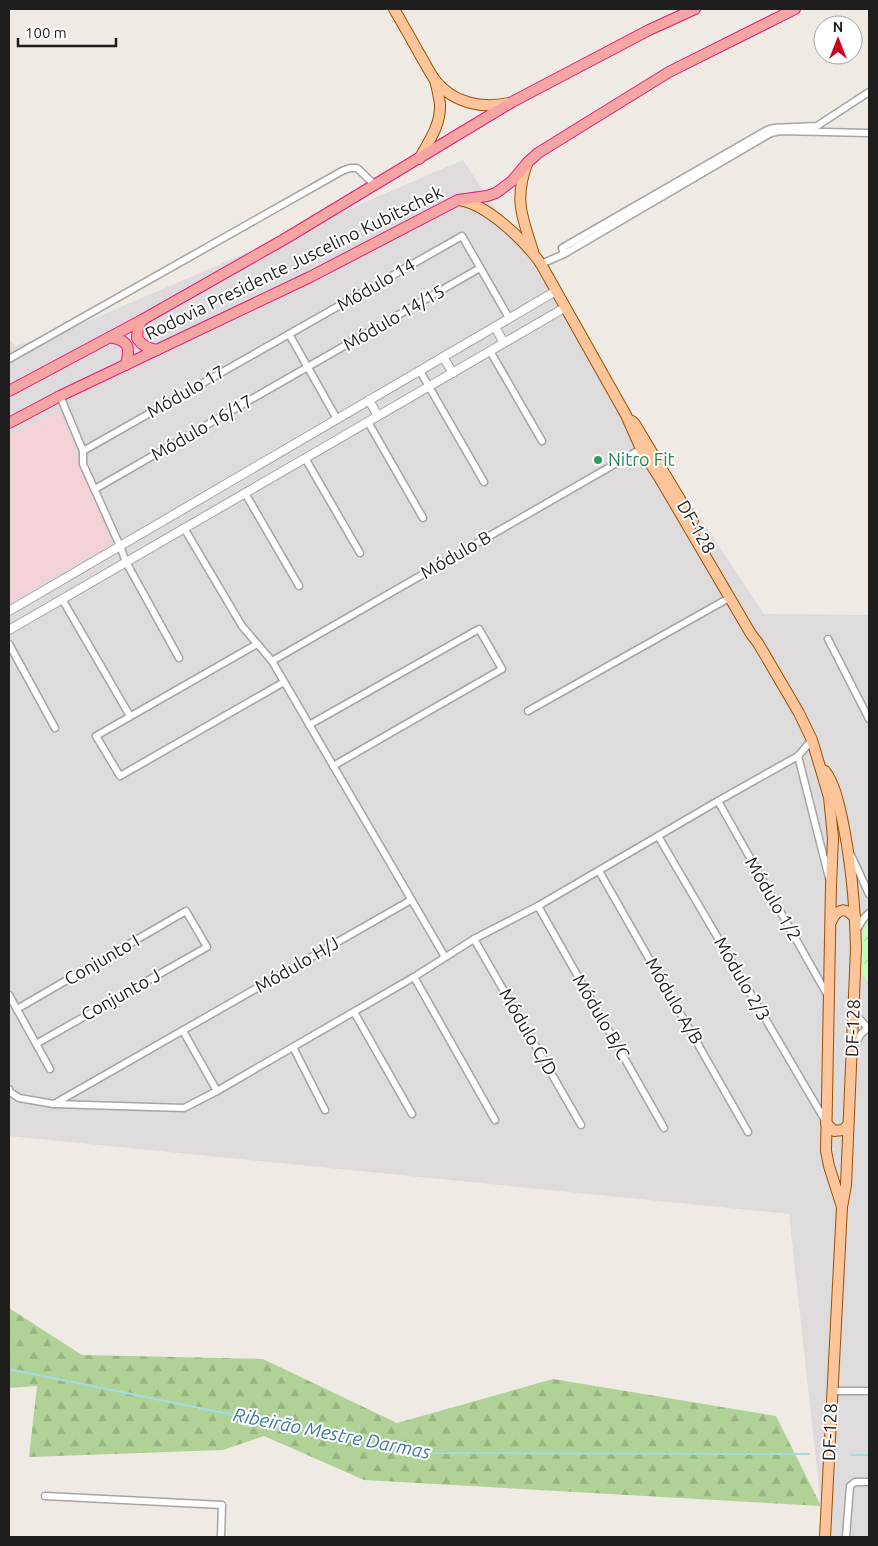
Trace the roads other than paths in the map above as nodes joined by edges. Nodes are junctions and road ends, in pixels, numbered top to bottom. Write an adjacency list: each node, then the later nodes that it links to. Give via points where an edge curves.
1 (394, 9): 4 (main road)
2 (695, 9): 6 (highway, Rodovia Presidente Juscelino Kubitschek)
3 (795, 9): 9 (highway, Rodovia Presidente Juscelino Kubitschek, via 669,72)
4 (435, 80): 6 (main road, via 451,95 466,102 497,106); 8 (main road, via 439,118 436,130)
5 (869, 92): 13 (street, via 817,126 767,130 562,248)
6 (512, 102): 8 (highway, Rodovia Presidente Juscelino Kubitschek)
7 (869, 133): 13 (street, via 771,133)
8 (419, 159): 10 (highway, Rodovia Presidente Juscelino Kubitschek)
9 (527, 163): 11 (highway, Rodovia Presidente Juscelino Kubitschek, via 512,181 496,193); 12 (main road, DF-128 / DF-128, via 519,199)
10 (374, 184): 19 (highway, Rodovia Presidente Juscelino Kubitschek); 27 (street, via 357,168 342,170)
11 (458, 200): 12 (main road, DF-128 / DF-128, via 478,206); 24 (highway, Rodovia Presidente Juscelino Kubitschek, via 310,277)
12 (533, 252): 14 (main road, DF-128 / DF-128)
13 (564, 254): 14 (street)
14 (541, 264): 16 (main road, DF-128 / DF-128)
15 (480, 268): 18 (street); 21 (street, Módulo 14, via 462,236); 29 (street, Módulo 14/15)
16 (556, 291): 17 (main road, DF-128 / DF-128); 18 (street)
17 (566, 307): 23 (street); 36 (main road, DF-128 / DF-128)
18 (509, 318): 20 (street)
19 (142, 320): 22 (highway, Rodovia Presidente Juscelino Kubitschek); 24 (highway, via 137,338 148,348)
20 (495, 327): 23 (street); 26 (street)
21 (289, 334): 29 (street); 44 (street, Módulo 17)
22 (110, 337): 28 (highway, via 125,341 128,348); 33 (highway, Rodovia Presidente Juscelino Kubitschek)
23 (504, 343): 25 (street)
24 (157, 350): 28 (highway, Rodovia Presidente Juscelino Kubitschek)
25 (490, 351): 31 (street); 42 (street)
26 (443, 357): 30 (street); 31 (street)
27 (9, 359)
28 (126, 365): 34 (highway, Rodovia Presidente Juscelino Kubitschek)
29 (308, 367): 38 (street); 51 (street, Módulo 16/17)
30 (420, 371): 32 (street); 35 (street)
31 (453, 372): 32 (street)
32 (429, 386): 37 (street); 50 (street)
33 (9, 391)
34 (60, 396): 40 (highway, Rodovia Presidente Juscelino Kubitschek); 44 (street)
35 (369, 400): 37 (street); 38 (street)
36 (626, 415): 41 (main road, DF-128 / DF-128); 43 (main road, DF-128 / DF-128)
37 (378, 416): 39 (street)
38 (337, 419): 47 (street)
39 (368, 422): 46 (street); 53 (street)
40 (9, 423)
41 (640, 431): 43 (main road); 45 (main road, DF-128 / DF-128)
42 (542, 441)
43 (641, 449): 45 (main road); 48 (main road, DF-128 / DF-128); 70 (street, Módulo B)
44 (83, 451): 51 (street, via 83,464)
45 (655, 456): 48 (main road, DF-128 / DF-128)
46 (305, 458): 49 (street); 57 (street)
47 (256, 466): 49 (street); 55 (street)
48 (664, 478): 56 (main road, DF-128 / DF-128); 58 (main road, DF-128 / DF-128)
49 (265, 481): 52 (street)
50 (484, 482)
51 (95, 489): 55 (street)
52 (245, 493): 54 (street); 60 (street)
53 (423, 518)
54 (184, 528): 59 (street); 68 (street, via 242,626)
55 (120, 546): 59 (street); 63 (street)
56 (708, 547): 58 (main road); 66 (main road, DF-128 / DF-128, via 756,632)
57 (360, 552)
58 (708, 560): 61 (main road, DF-128 / DF-128)
59 (126, 562): 62 (street); 69 (street)
60 (300, 586)
61 (729, 598): 66 (main road, DF-128 / DF-128); 72 (street)
62 (62, 599): 64 (street); 73 (street)
63 (9, 611)
64 (9, 630)
65 (828, 639): 74 (street)
66 (758, 643): 77 (main road, DF-128 / DF-128)
67 (9, 644): 76 (street)
68 (257, 644): 70 (street); 73 (street)
69 (179, 658)
70 (272, 662): 71 (street)
71 (284, 682): 73 (street, via 120,776 96,736); 75 (street)
72 (528, 711)
73 (130, 716)
74 (869, 719)
75 (309, 725): 80 (street); 80 (street, via 479,629 502,670)
76 (55, 728)
77 (812, 740): 78 (street); 79 (main road, DF-128 / DF-128)
78 (798, 756): 81 (street); 85 (street)
79 (820, 764): 83 (main road, DF-128 / DF-128, via 838,800); 85 (main road, DF-128 / DF-128, via 832,819)
80 (333, 766): 87 (street)
81 (718, 801): 82 (street); 97 (street, Módulo 1/2)
82 (658, 836): 84 (street); 113 (street, Módulo 2/3)
83 (849, 850): 86 (street); 91 (main road, DF-128 / DF-128)
84 (599, 871): 88 (street); 117 (street, Módulo A/B)
85 (830, 886): 90 (main road, DF-128 / DF-128)
86 (869, 894)
87 (411, 900): 94 (street); 102 (street, Módulo H/J)
88 (538, 906): 92 (street); 116 (street, Módulo B/C)
89 (869, 913): 91 (street)
90 (831, 923): 91 (main road, via 842,910 848,912); 97 (main road, DF-128 / DF-128)
91 (856, 925): 100 (main road, DF-128 / DF-128)
92 (474, 939): 94 (street); 114 (street, Módulo C/D)
93 (207, 947): 98 (street, Conjunto I, via 186,911); 103 (street, Conjunto J)
94 (445, 957): 95 (street)
95 (414, 977): 99 (street); 112 (street)
96 (9, 995): 98 (street)
97 (829, 997): 113 (main road, DF-128 / DF-128)
98 (17, 1009): 103 (street)
99 (354, 1012): 104 (street); 111 (street)
100 (853, 1012): 101 (street); 105 (main road, DF-128 / DF-128)
101 (868, 1027): 105 (street)
102 (183, 1030): 108 (street); 109 (street, Módulo H/J)
103 (36, 1044): 106 (street)
104 (293, 1047): 108 (street); 110 (street)
105 (852, 1048): 115 (main road, DF-128 / DF-128)
106 (50, 1069)
107 (10, 1091): 109 (street, via 19,1098)
108 (217, 1091): 109 (street, via 184,1108)
109 (54, 1104)
110 (325, 1110)
111 (412, 1114)
112 (495, 1120)
113 (826, 1123): 115 (main road, via 834,1132); 118 (main road, DF-128 / DF-128, via 827,1156)
114 (581, 1125)
115 (848, 1125): 118 (main road, DF-128 / DF-128)
116 (664, 1128)
117 (748, 1132)
118 (842, 1207): 120 (main road, DF-128 / DF-128)
119 (869, 1390): 120 (street)
120 (832, 1391): 124 (main road, DF-128 / DF-128)
121 (869, 1482): 125 (street, via 855,1482 850,1486)
122 (46, 1496): 123 (street, via 222,1505)
123 (221, 1537)
124 (825, 1537)
125 (846, 1537)

